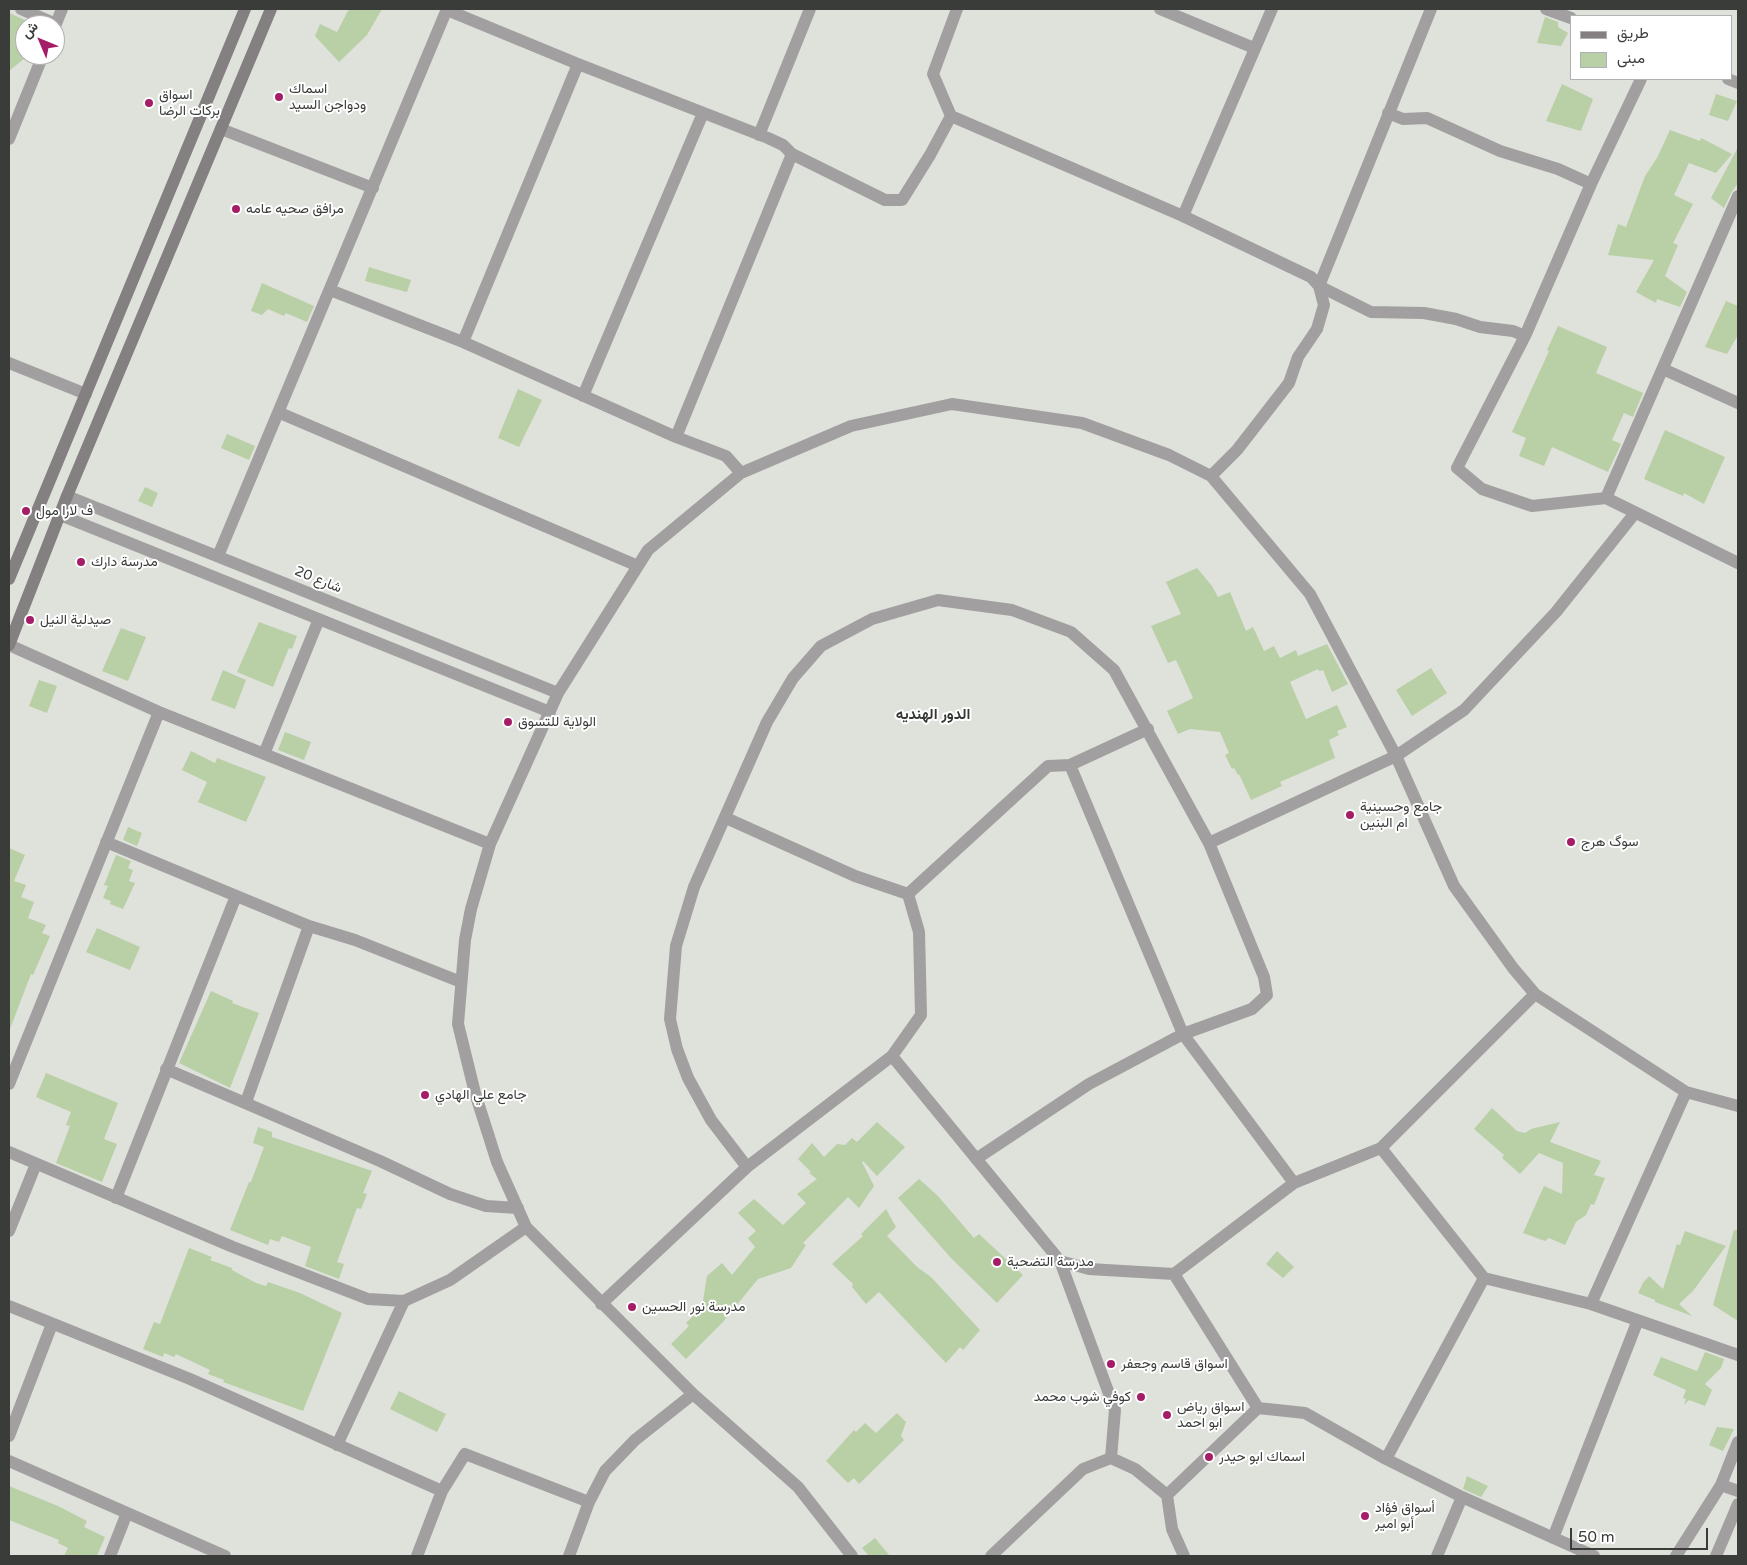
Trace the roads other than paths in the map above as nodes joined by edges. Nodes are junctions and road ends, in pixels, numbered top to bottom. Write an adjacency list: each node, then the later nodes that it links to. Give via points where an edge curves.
1 (21, 9): 11 (street)
2 (245, 9): 34 (main road)
3 (271, 9): 20 (main road)
4 (447, 9): 14 (street); 25 (street)
5 (957, 9): 19 (street, via 933,74)
6 (1160, 9): 13 (street)
7 (1272, 9): 13 (street)
8 (1431, 9): 18 (street)
9 (1546, 9): 12 (street)
10 (806, 10): 21 (street)
11 (34, 15)
12 (1570, 18)
13 (1254, 48): 27 (street)
14 (578, 64): 17 (street); 31 (street)
15 (39, 65): 22 (street)
16 (1641, 80): 24 (street)
17 (703, 113): 21 (street); 35 (street)
18 (1388, 113): 24 (street, via 1403,118 1427,118 1500,151 1558,169); 28 (street)
19 (951, 116): 23 (street, via 902,200 885,200); 27 (street)
20 (222, 129): 25 (street); 41 (main road)
21 (759, 135): 23 (street, via 782,145)
22 (9, 139)
23 (792, 154): 38 (street)
24 (1591, 184): 30 (street)
25 (373, 188): 29 (street)
26 (1738, 196): 33 (street)
27 (1183, 216): 28 (street, via 1311,276)
28 (1319, 286): 30 (street, via 1371,312 1424,313 1456,318 1480,327 1513,330); 40 (street, via 1324,305 1317,329 1298,357 1289,383 1237,450)
29 (330, 290): 31 (street); 37 (street)
30 (1525, 336): 42 (street, via 1457,468 1482,489 1532,506)
31 (464, 342): 35 (street)
32 (9, 363): 34 (street)
33 (1663, 369): 36 (street); 42 (street)
34 (86, 394): 48 (main road)
35 (583, 396): 38 (street)
36 (1738, 403)
37 (280, 413): 45 (street); 47 (street)
38 (676, 437): 39 (street, via 726,456)
39 (741, 473): 40 (street, via 851,426 952,404 1082,423 1169,455); 47 (street, via 648,550)
40 (1211, 476): 56 (street, via 1310,594)
41 (67, 496): 44 (main road); 45 (street, شارع 20)
42 (1606, 498): 43 (street)
43 (1635, 513): 46 (street); 56 (street, via 1556,612 1464,710)
44 (60, 515): 49 (street); 50 (main road)
45 (218, 556): 51 (street, شارع 20)
46 (1738, 563)
47 (638, 566): 51 (street)
48 (9, 579)
49 (319, 619): 53 (street); 55 (street)
50 (9, 645): 52 (street)
51 (558, 693): 53 (street)
52 (159, 712): 55 (street); 59 (street)
53 (550, 712): 61 (street)
54 (1148, 729): 57 (street); 58 (street, via 1114,670 1071,632 1012,610 938,600 872,619 821,646 793,678 767,722); 60 (street)
55 (264, 754): 61 (street)
56 (1396, 756): 60 (street); 66 (street, via 1454,886)
57 (1070, 765): 62 (street, via 1048,766); 67 (street)
58 (726, 818): 62 (street, via 855,876); 78 (street, via 694,887 676,946 670,1019 676,1049 688,1078 711,1120)
59 (106, 842): 63 (street); 70 (street)
60 (1209, 843): 67 (street, via 1264,977 1267,995 1252,1009)
61 (490, 844): 65 (street, via 471,909)
62 (908, 894): 68 (street, via 919,932 921,1015)
63 (236, 896): 64 (street); 69 (street)
64 (309, 926): 65 (street); 72 (street)
65 (461, 982): 81 (street, via 460,1033 497,1162)
66 (1535, 994): 71 (street); 74 (street)
67 (1183, 1034): 76 (street, via 1089,1084); 79 (street)
68 (892, 1056): 76 (street); 78 (street)
69 (166, 1069): 72 (street); 80 (street)
70 (9, 1084)
71 (1686, 1092): 73 (street); 89 (street)
72 (246, 1102): 81 (street, via 473,1203)
73 (1738, 1106)
74 (1381, 1148): 79 (street); 86 (street)
75 (9, 1152): 77 (street)
76 (976, 1159): 84 (street)
77 (36, 1164): 80 (street); 83 (street)
78 (747, 1167): 88 (street)
79 (1294, 1183): 85 (street)
80 (116, 1198): 87 (street, via 368,1299)
81 (518, 1208): 82 (street)
82 (526, 1227): 87 (street, via 450,1280); 88 (street)
83 (9, 1231)
84 (1060, 1261): 85 (street, via 1090,1269); 99 (street, via 1115,1410)
85 (1174, 1274): 95 (street)
86 (1484, 1278): 89 (street); 100 (street)
87 (404, 1301): 98 (street)
88 (601, 1304): 94 (street)
89 (1591, 1304): 91 (street)
90 (9, 1306): 92 (street)
91 (1638, 1320): 93 (street); 110 (street)
92 (52, 1324): 96 (street); 98 (street, via 174,1373)
93 (1738, 1355)
94 (693, 1394): 107 (street, via 635,1440 606,1472); 115 (street, via 798,1487)
95 (1258, 1408): 100 (street, via 1305,1413); 105 (street)
96 (9, 1436)
97 (1738, 1442): 102 (street)
98 (337, 1445): 103 (street)
99 (1111, 1458): 105 (street, via 1135,1468); 116 (street, via 1083,1468)
100 (1386, 1459): 106 (street)
101 (9, 1461): 109 (street)
102 (1721, 1485): 104 (street); 120 (street)
103 (442, 1491): 107 (street, via 465,1454); 113 (street)
104 (1738, 1491)
105 (1167, 1495): 117 (street, via 1172,1529)
106 (1462, 1497): 110 (street); 118 (street)
107 (589, 1502): 114 (street)
108 (1738, 1504): 121 (street)
109 (127, 1513): 111 (street); 112 (street)
110 (1553, 1538): 119 (street)
111 (110, 1556)
112 (225, 1556)
113 (417, 1556)
114 (570, 1556)
115 (852, 1556)
116 (991, 1556)
117 (1184, 1556)
118 (1437, 1556)
119 (1594, 1556)
120 (1676, 1556)
121 (1716, 1556)

